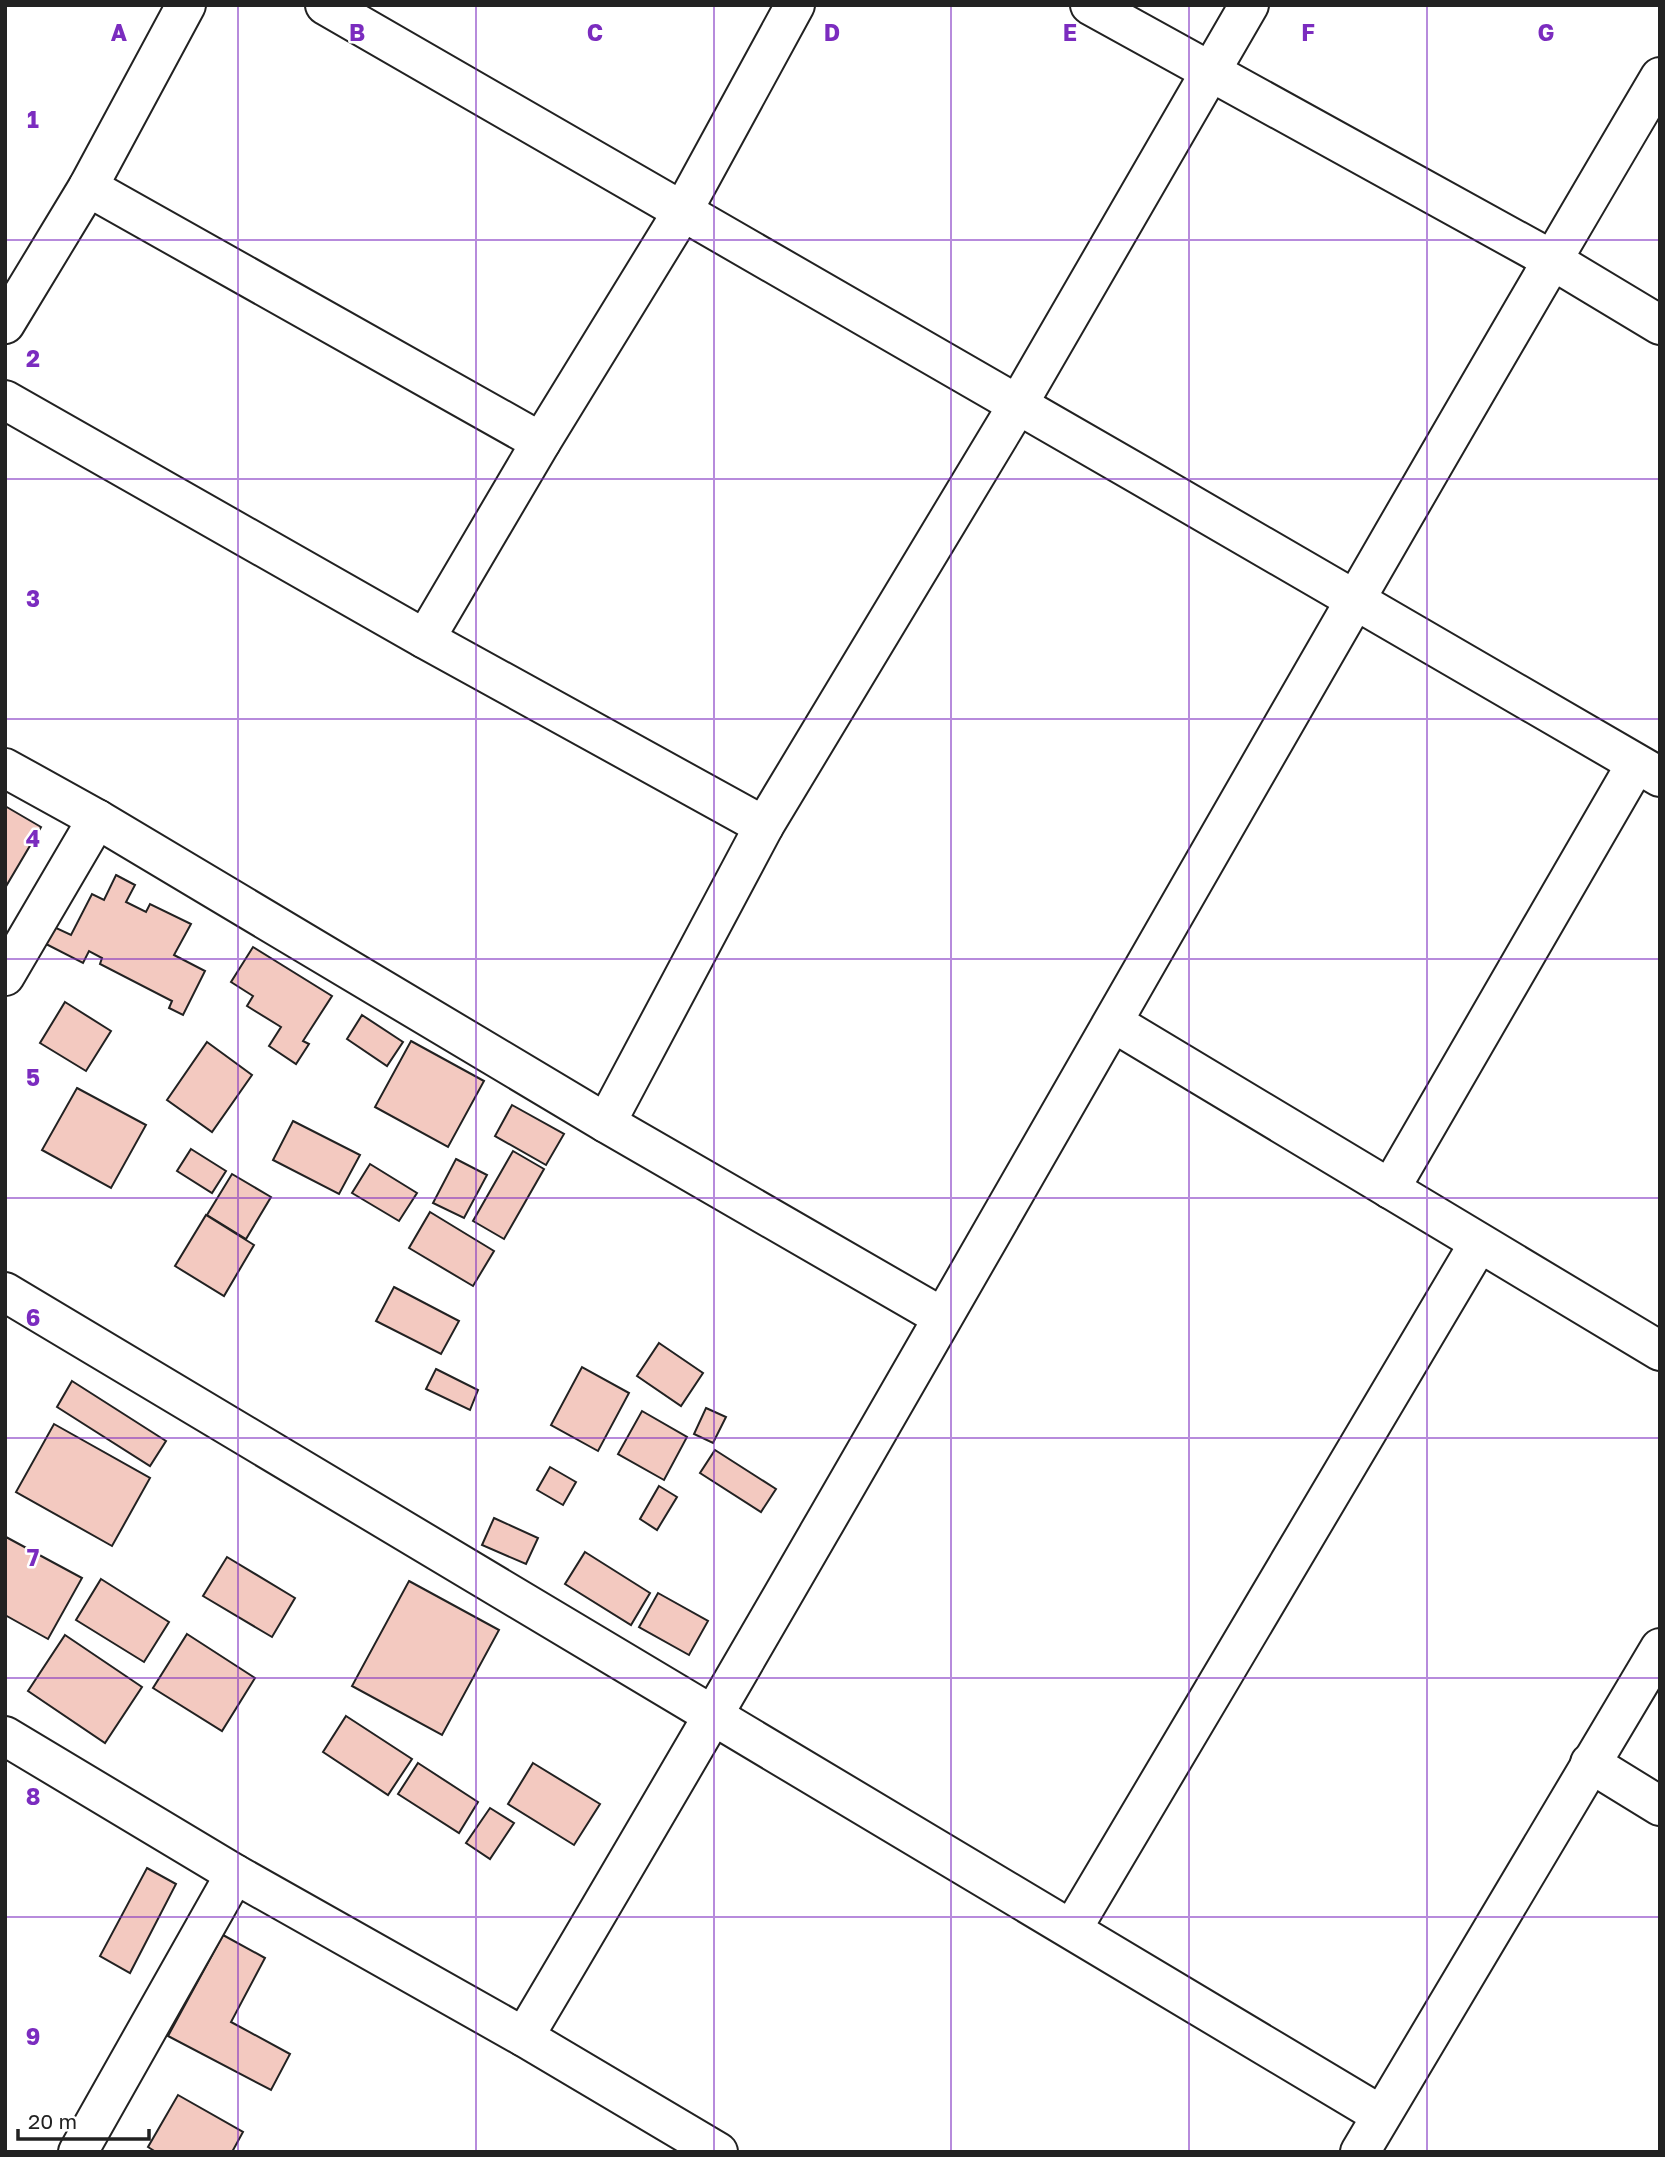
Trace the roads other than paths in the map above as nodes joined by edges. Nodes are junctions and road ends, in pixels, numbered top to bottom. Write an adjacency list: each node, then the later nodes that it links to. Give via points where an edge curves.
1 (187, 5): 8 (street)
2 (325, 5): 9 (street)
3 (795, 5): 9 (street)
4 (1090, 5): 6 (street)
5 (1249, 5): 6 (street)
6 (1210, 72): 10 (street); 14 (street)
7 (1660, 77): 10 (street)
8 (88, 187): 11 (street); 15 (street)
9 (681, 214): 14 (street); 15 (street)
10 (1552, 260): 12 (street); 16 (street)
11 (5, 324)
12 (1660, 325)
13 (5, 400): 17 (street)
14 (1017, 406): 16 (street); 21 (street)
15 (541, 442): 17 (street)
16 (1355, 597): 19 (street); 23 (street)
17 (425, 639): 21 (street)
18 (5, 768): 20 (street)
19 (1648, 770): 25 (street)
20 (97, 819): 22 (street); 24 (street)
21 (765, 826): 24 (street)
22 (5, 976)
23 (1114, 1023): 25 (street); 28 (street)
24 (606, 1123): 28 (street)
25 (1390, 1189): 26 (street)
26 (1479, 1243): 29 (street); 36 (street)
27 (5, 1292): 31 (street)
28 (942, 1317): 31 (street)
29 (1660, 1351)
30 (1660, 1648): 33 (street)
31 (715, 1716): 36 (street); 37 (street)
32 (5, 1736): 35 (street)
33 (1590, 1763): 34 (street); 38 (street)
34 (1660, 1806)
35 (236, 1874): 37 (street); 39 (street)
36 (1072, 1929): 38 (street)
37 (524, 2037): 40 (street)
38 (1381, 2115): 41 (street)
39 (78, 2152)
40 (718, 2152)
41 (1360, 2152)

